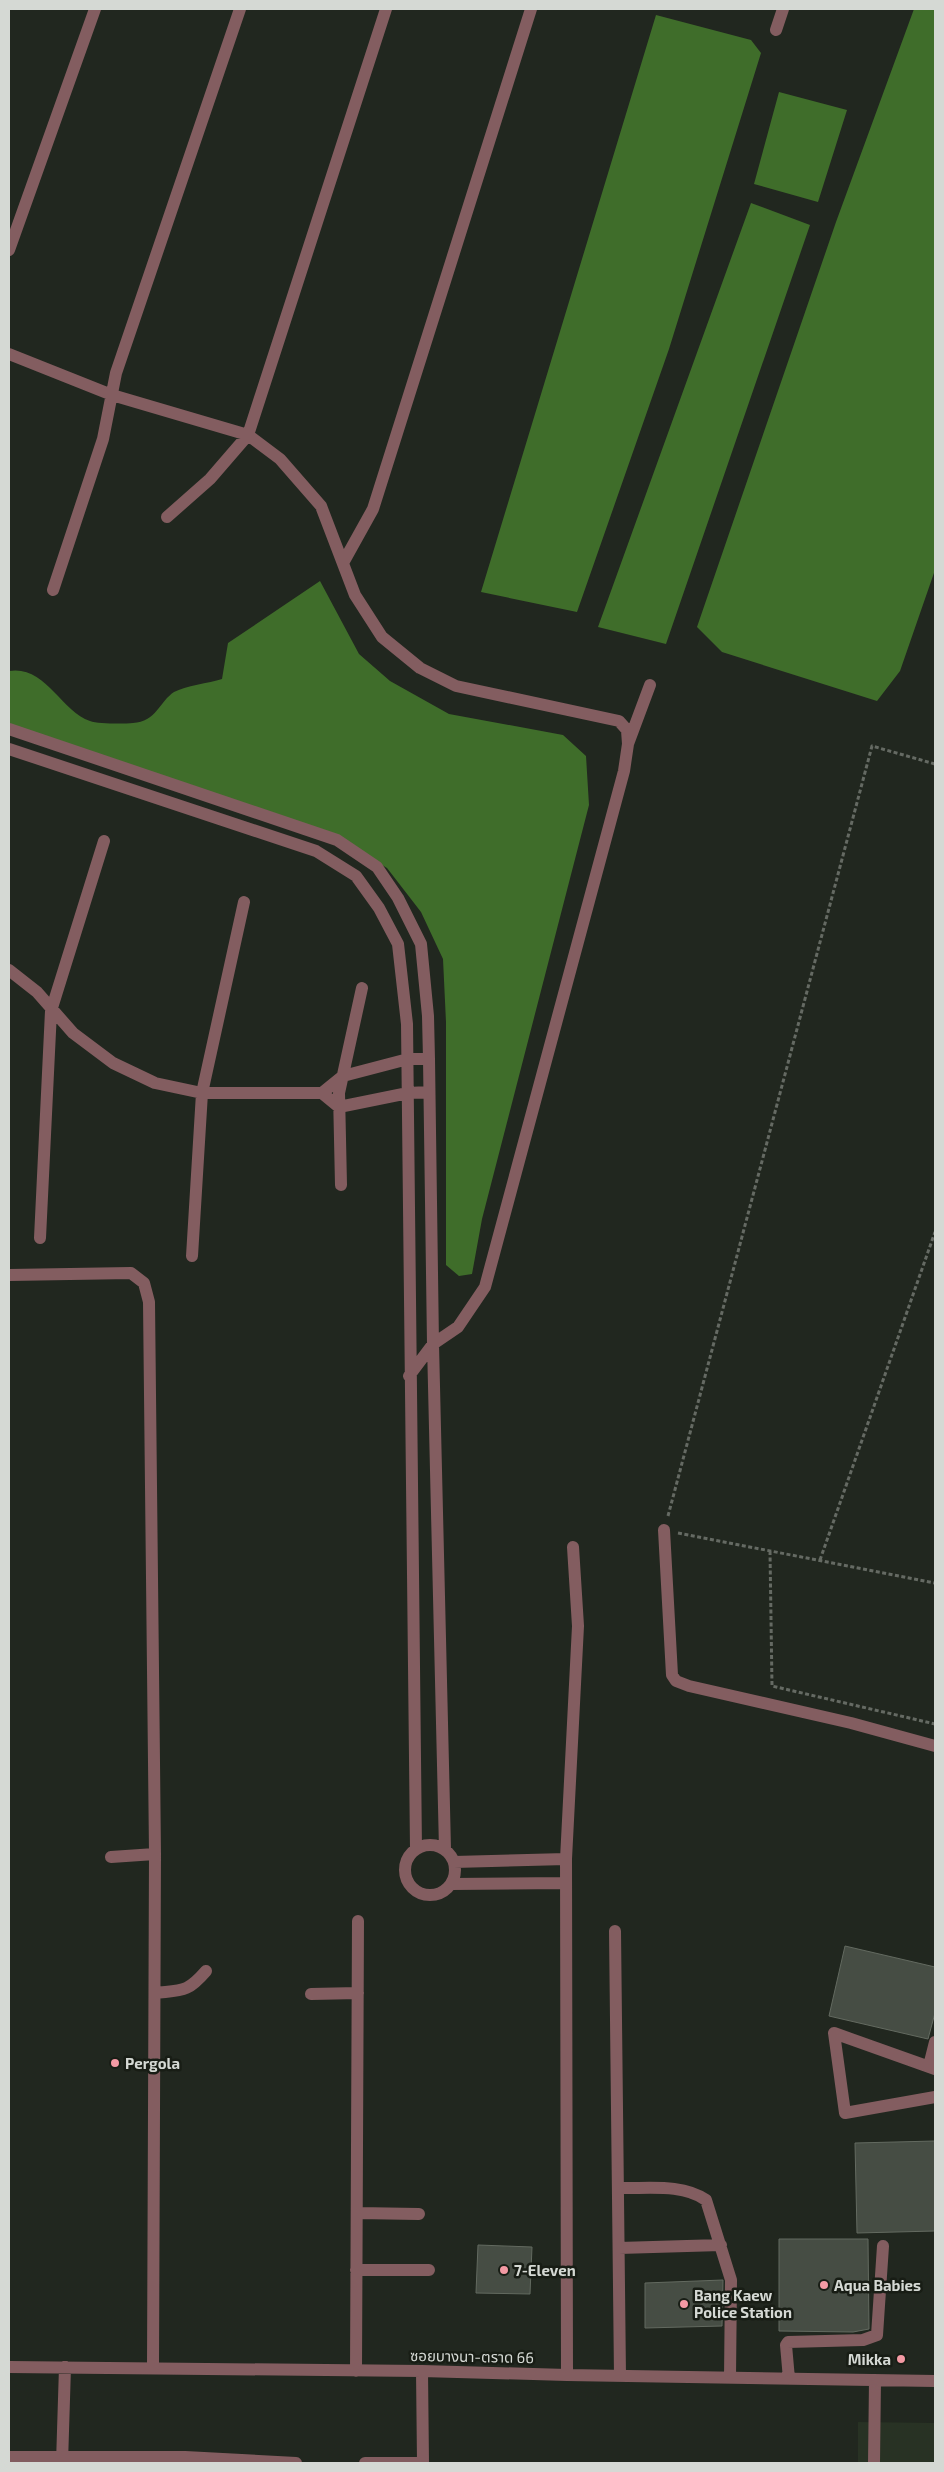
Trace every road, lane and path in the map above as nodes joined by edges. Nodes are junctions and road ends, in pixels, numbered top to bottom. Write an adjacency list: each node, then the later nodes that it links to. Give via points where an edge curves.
1 (95, 9): 7 (street)
2 (240, 9): 9 (street, via 116,373)
3 (386, 9): 10 (street)
4 (532, 9): 12 (street, via 373,510)
5 (783, 9): 6 (street)
6 (776, 30)
7 (9, 250)
8 (9, 354): 9 (street)
9 (112, 395): 10 (street); 13 (street, via 103,438)
10 (248, 436): 11 (street, via 210,479); 12 (street, via 280,459 321,506)
11 (167, 517)
12 (343, 563): 16 (street, via 355,595 382,637 420,668 456,686 619,721 627,730)
13 (53, 590)
14 (650, 685): 16 (street)
15 (9, 729): 19 (street)
16 (628, 744): 41 (street, via 624,771 485,1287 458,1327)
17 (9, 749): 20 (street)
18 (935, 764): 43 (path, via 872,746)
19 (149, 776): 20 (street); 27 (street, via 337,840 377,866 398,898 421,944)
20 (147, 795): 26 (street, via 316,851 356,876 380,908 398,944)
21 (104, 842): 25 (street)
22 (244, 902): 32 (street)
23 (9, 970): 25 (street, via 37,992)
24 (362, 988): 30 (street)
25 (51, 1011): 32 (street, via 113,1063 155,1083); 38 (street)
26 (407, 1024): 27 (street); 28 (street)
27 (428, 1024): 29 (street)
28 (408, 1058): 29 (street); 30 (street); 34 (street)
29 (430, 1059): 31 (street)
30 (343, 1076): 33 (street); 35 (street)
31 (430, 1092): 34 (street); 41 (street)
32 (202, 1093): 33 (street); 39 (street)
33 (322, 1093): 35 (street)
34 (408, 1093): 35 (street); 42 (street)
35 (340, 1107): 36 (street)
36 (341, 1185)
37 (935, 1232): 46 (path)
38 (40, 1238)
39 (192, 1256)
40 (9, 1275): 52 (street, via 131,1273 144,1283 149,1302)
41 (433, 1344): 42 (street); 51 (street)
42 (410, 1376): 50 (street)
43 (664, 1530): 45 (path); 49 (street, via 672,1675 676,1681 852,1722)
44 (573, 1547): 54 (street, via 578,1626)
45 (770, 1551): 46 (path); 48 (path, via 772,1686)
46 (820, 1560): 47 (path)
47 (935, 1583)
48 (935, 1724)
49 (935, 1746)
50 (416, 1849): 51 (street, via 430,1844); 57 (street, via 405,1865 406,1875 416,1891 435,1894)
51 (445, 1849): 55 (street)
52 (155, 1854): 53 (street); 61 (street)
53 (111, 1857)
54 (566, 1858): 55 (street); 56 (street)
55 (454, 1862): 57 (street)
56 (566, 1883): 57 (street); 80 (street)
57 (451, 1884)
58 (358, 1921): 62 (street)
59 (615, 1931): 67 (street)
60 (206, 1971): 61 (street, via 184,1991)
61 (155, 1993): 77 (street)
62 (358, 1993): 63 (street); 68 (street)
63 (311, 1994)
64 (935, 2042): 65 (street)
65 (932, 2068): 66 (street, via 834,2033 845,2113)
66 (935, 2097)
67 (618, 2188): 70 (street, via 696,2193 706,2200); 72 (street)
68 (357, 2212): 69 (street); 73 (street)
69 (418, 2214)
70 (720, 2245): 72 (street); 82 (street, via 731,2280)
71 (883, 2246): 83 (street, via 876,2335 863,2340 788,2342)
72 (619, 2248): 81 (street)
73 (356, 2270): 74 (street); 78 (street)
74 (429, 2270)
75 (9, 2366): 76 (street, ซอยบางนา-ตราด 66)
76 (65, 2367): 77 (street, ซอยบางนา-ตราด 66); 87 (street)
77 (152, 2368): 78 (street, ซอยบางนา-ตราด 66)
78 (356, 2371): 79 (street, ซอยบางนา-ตราด 66)
79 (422, 2371): 80 (street, ซอยบางนา-ตราด 66); 91 (street)
80 (567, 2375): 81 (street, ซอยบางนา-ตราด 66)
81 (620, 2376): 82 (street, ซอยบางนา-ตราด 66)
82 (730, 2378): 83 (street, ซอยบางนา-ตราด 66)
83 (789, 2378): 84 (street, ซอยบางนา-ตราด 66)
84 (875, 2380): 85 (street, ซอยบางนา-ตราด 66); 92 (street)
85 (935, 2381)
86 (9, 2457): 87 (street)
87 (62, 2460): 88 (street)
88 (185, 2460): 89 (street)
89 (296, 2463)
90 (365, 2463): 91 (street)
91 (423, 2463)
92 (874, 2463)

